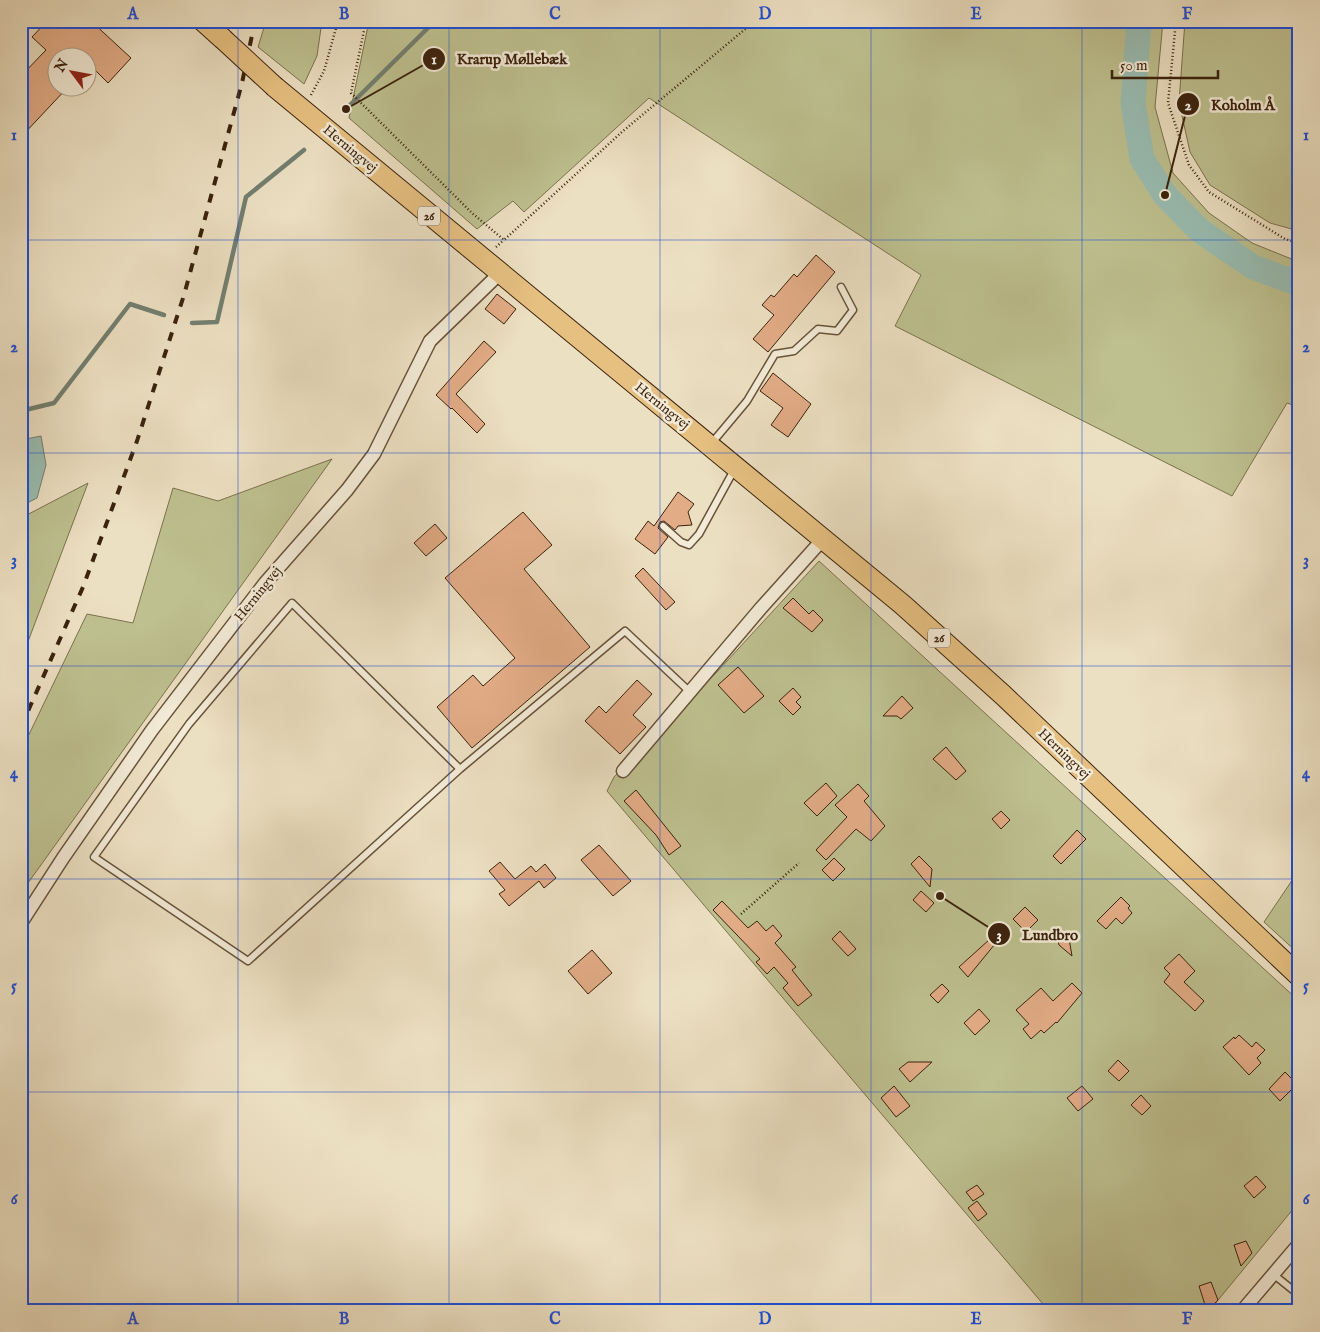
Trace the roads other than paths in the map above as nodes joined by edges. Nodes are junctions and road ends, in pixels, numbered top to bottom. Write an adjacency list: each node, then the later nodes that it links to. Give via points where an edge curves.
1 (203, 21): 2 (main road, Herningvej / 26, bridge, via 275,87)
2 (500, 273): 4 (main road, Herningvej / 26); 11 (street, Herningvej, via 430,341 374,454 348,490 265,583 152,730)
3 (841, 287): 4 (lane, via 853,310 837,331 818,329 794,351 775,354 747,401)
4 (710, 446): 5 (main road, Herningvej / 26)
5 (736, 466): 6 (lane, via 699,534 689,545); 7 (main road, Herningvej / 26)
6 (662, 526)
7 (824, 538): 8 (street); 12 (main road, Herningvej / 26, via 1003,695)
8 (690, 692): 9 (lane, via 625,631); 10 (street)
9 (460, 769): 9 (lane, via 292,603 189,724 94,857 248,961)
10 (623, 771)
11 (21, 923)
12 (1299, 976)
13 (1299, 1244): 14 (street)
14 (1273, 1274): 15 (lane); 16 (street)
15 (1299, 1295)
16 (1242, 1311)

